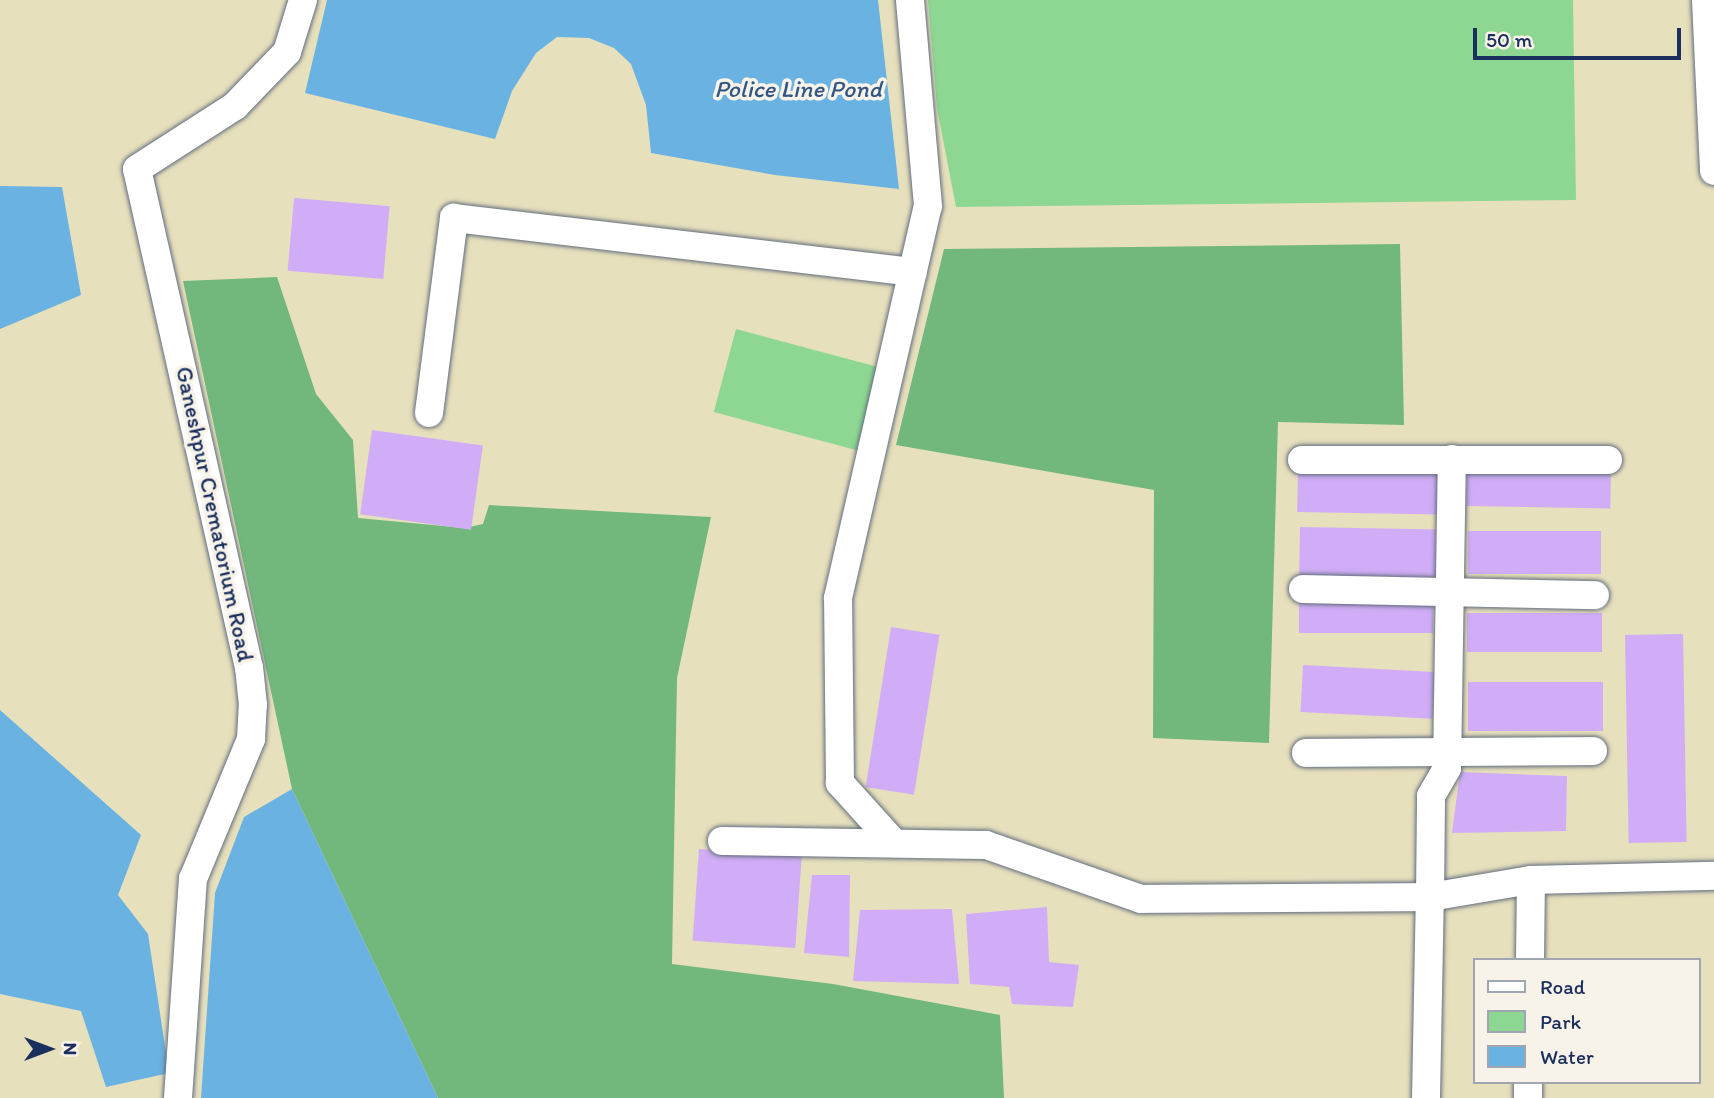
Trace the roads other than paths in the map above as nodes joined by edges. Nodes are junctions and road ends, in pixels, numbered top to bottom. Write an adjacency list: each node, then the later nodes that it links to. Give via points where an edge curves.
1 (303, 0): 22 (street, Ganeshpur Crematorium Road, via 287,52 234,106 136,169 249,668 253,705 251,739 193,879)
2 (910, 0): 5 (street, via 928,206)
3 (1709, 11): 4 (street)
4 (1714, 171)
5 (913, 272): 6 (street, via 454,218); 17 (street, via 838,598 840,783)
6 (429, 413)
7 (1451, 458): 8 (street); 9 (street); 11 (street)
8 (1302, 460)
9 (1608, 460)
10 (1303, 589): 11 (street)
11 (1450, 593): 12 (street); 15 (street)
12 (1595, 595)
13 (1593, 751): 15 (street)
14 (1306, 753): 15 (street)
15 (1448, 754): 20 (street, via 1447,768 1431,796)
16 (722, 841): 17 (street)
17 (894, 843): 20 (street, via 986,845 1141,900)
18 (1714, 876): 19 (street)
19 (1531, 880): 20 (street); 21 (street)
20 (1430, 897): 23 (street)
21 (1530, 958)
22 (178, 1098)
23 (1426, 1098)

